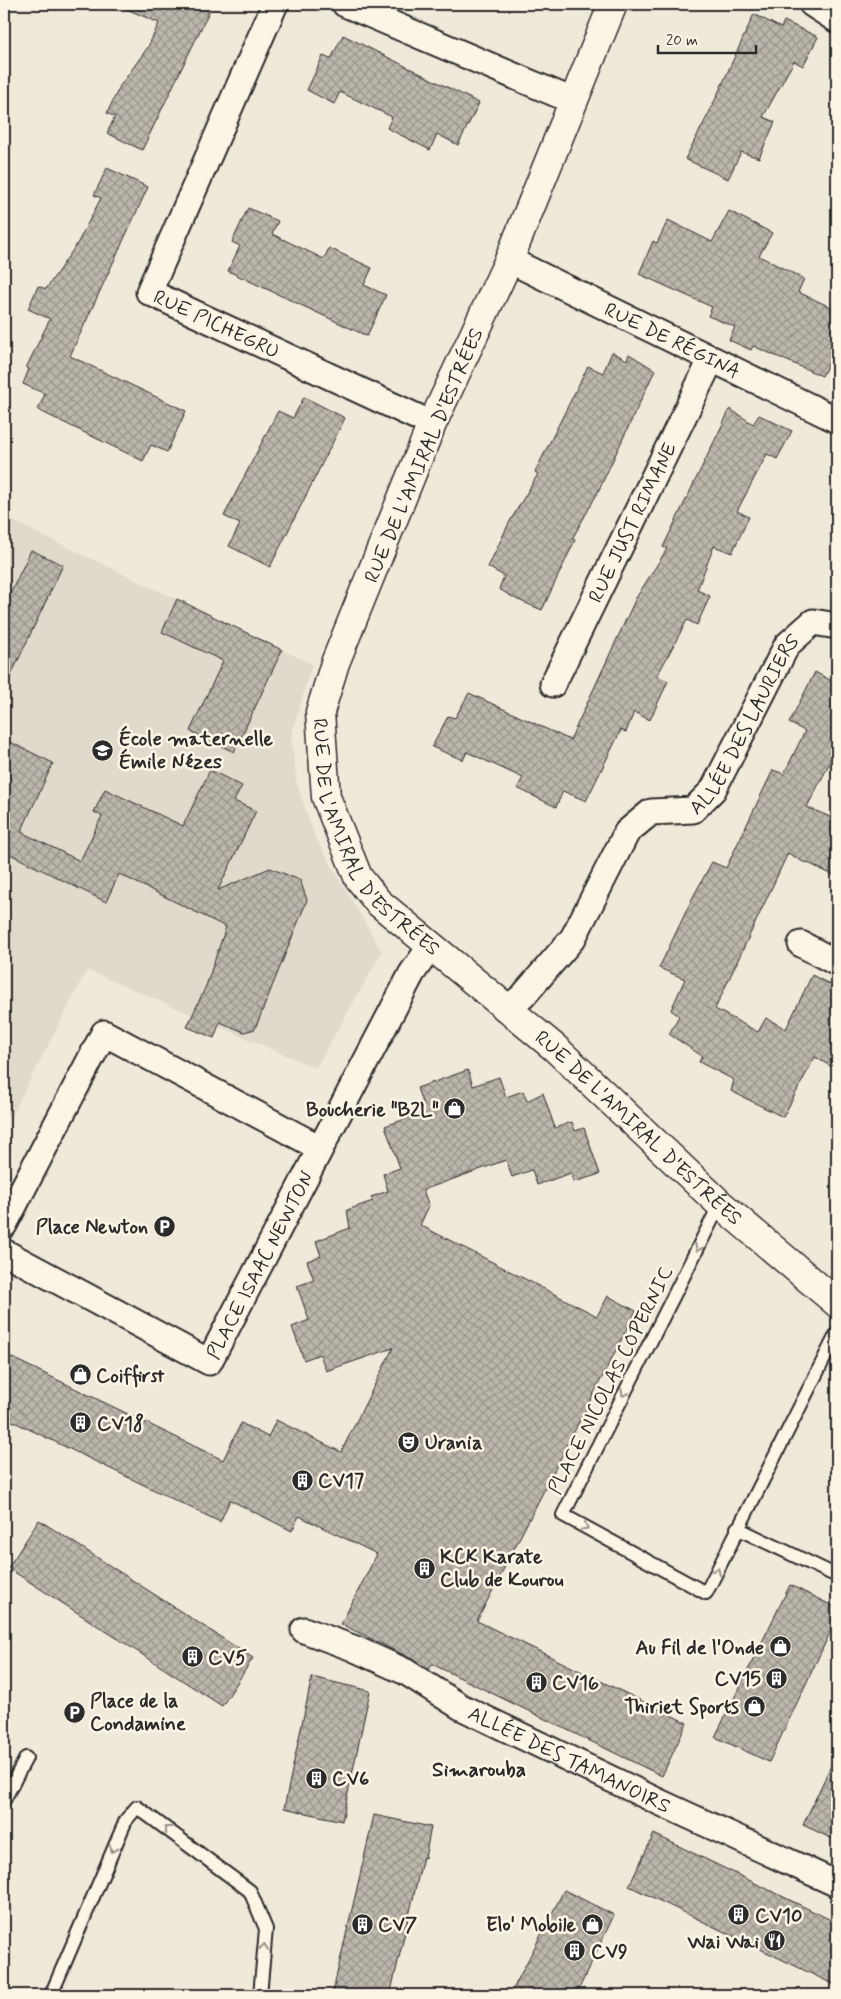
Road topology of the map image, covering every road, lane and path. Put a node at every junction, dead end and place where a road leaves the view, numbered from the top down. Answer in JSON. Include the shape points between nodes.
{"nodes":[{"id":1,"x":275,"y":4,"type":"edge"},
{"id":2,"x":345,"y":4,"type":"edge"},
{"id":3,"x":613,"y":4,"type":"edge"},
{"id":4,"x":812,"y":4,"type":"edge"},
{"id":5,"x":837,"y":20,"type":"edge"},
{"id":6,"x":573,"y":101,"type":"junction"},
{"id":7,"x":509,"y":260,"type":"junction"},
{"id":8,"x":712,"y":360,"type":"junction"},
{"id":9,"x":837,"y":420,"type":"edge"},
{"id":10,"x":432,"y":424,"type":"junction"},
{"id":11,"x":837,"y":626,"type":"edge"},
{"id":12,"x":553,"y":684,"type":"dead end"},
{"id":13,"x":801,"y":944,"type":"dead end"},
{"id":14,"x":431,"y":946,"type":"junction"},
{"id":15,"x":837,"y":963,"type":"edge"},
{"id":16,"x":507,"y":1009,"type":"junction"},
{"id":17,"x":320,"y":1148,"type":"junction"},
{"id":18,"x":720,"y":1204,"type":"junction"},
{"id":19,"x":4,"y":1225,"type":"edge"},
{"id":20,"x":4,"y":1252,"type":"edge"},
{"id":21,"x":837,"y":1303,"type":"edge"},
{"id":22,"x":837,"y":1333,"type":"edge"},
{"id":23,"x":737,"y":1528,"type":"junction"},
{"id":24,"x":837,"y":1576,"type":"edge"},
{"id":25,"x":304,"y":1630,"type":"dead end"},
{"id":26,"x":26,"y":1758,"type":"dead end"},
{"id":27,"x":4,"y":1800,"type":"edge"},
{"id":28,"x":837,"y":1884,"type":"edge"},
{"id":29,"x":51,"y":1995,"type":"edge"},
{"id":30,"x":260,"y":1995,"type":"edge"}],
"edges":[{"from":1,"to":10,"type":"street","name":"RUE PICHEGRU","via":[[150,292]]},
{"from":2,"to":6,"type":"street"},
{"from":3,"to":6,"type":"street","name":"RUE DE L'AMIRAL D'ESTRÉES"},
{"from":4,"to":5,"type":"street"},
{"from":6,"to":7,"type":"street","name":"RUE DE L'AMIRAL D'ESTRÉES"},
{"from":7,"to":8,"type":"street","name":"RUE DE RÉGINA"},
{"from":7,"to":10,"type":"street","name":"RUE DE L'AMIRAL D'ESTRÉES"},
{"from":8,"to":9,"type":"street","name":"RUE DE RÉGINA"},
{"from":8,"to":12,"type":"street","name":"RUE JUST RIMANE"},
{"from":10,"to":14,"type":"street","name":"RUE DE L'AMIRAL D'ESTRÉES","via":[[335,663],[320,712],[326,797],[358,877],[378,902]]},
{"from":11,"to":16,"type":"street","name":"ALLÉE DES LAURIERS","via":[[813,622],[787,645],[713,790],[693,810],[651,812],[627,832],[573,938],[523,996]]},
{"from":13,"to":15,"type":"street"},
{"from":14,"to":16,"type":"street","name":"RUE DE L'AMIRAL D'ESTRÉES"},
{"from":14,"to":17,"type":"street","name":"PLACE ISAAC NEWTON","via":[[412,973]]},
{"from":16,"to":18,"type":"street","name":"RUE DE L'AMIRAL D'ESTRÉES","via":[[555,1048]]},
{"from":17,"to":19,"type":"street","name":"PLACE ISAAC NEWTON","via":[[104,1033]]},
{"from":17,"to":20,"type":"street","name":"PLACE ISAAC NEWTON","via":[[209,1362]]},
{"from":18,"to":21,"type":"street","name":"RUE DE L'AMIRAL D'ESTRÉES"},
{"from":18,"to":23,"type":"lane","name":"PLACE NICOLAS COPERNIC","one_way":true,"via":[[563,1515],[706,1593]]},
{"from":22,"to":23,"type":"lane","name":"PLACE NICOLAS COPERNIC"},
{"from":23,"to":24,"type":"lane"},
{"from":25,"to":28,"type":"street","name":"ALLÉE DES TAMANOIRS","via":[[406,1672],[461,1707]]},
{"from":26,"to":27,"type":"lane"},
{"from":30,"to":29,"type":"lane","one_way":true,"via":[[266,1930],[250,1892],[137,1807],[126,1820]]}]}
